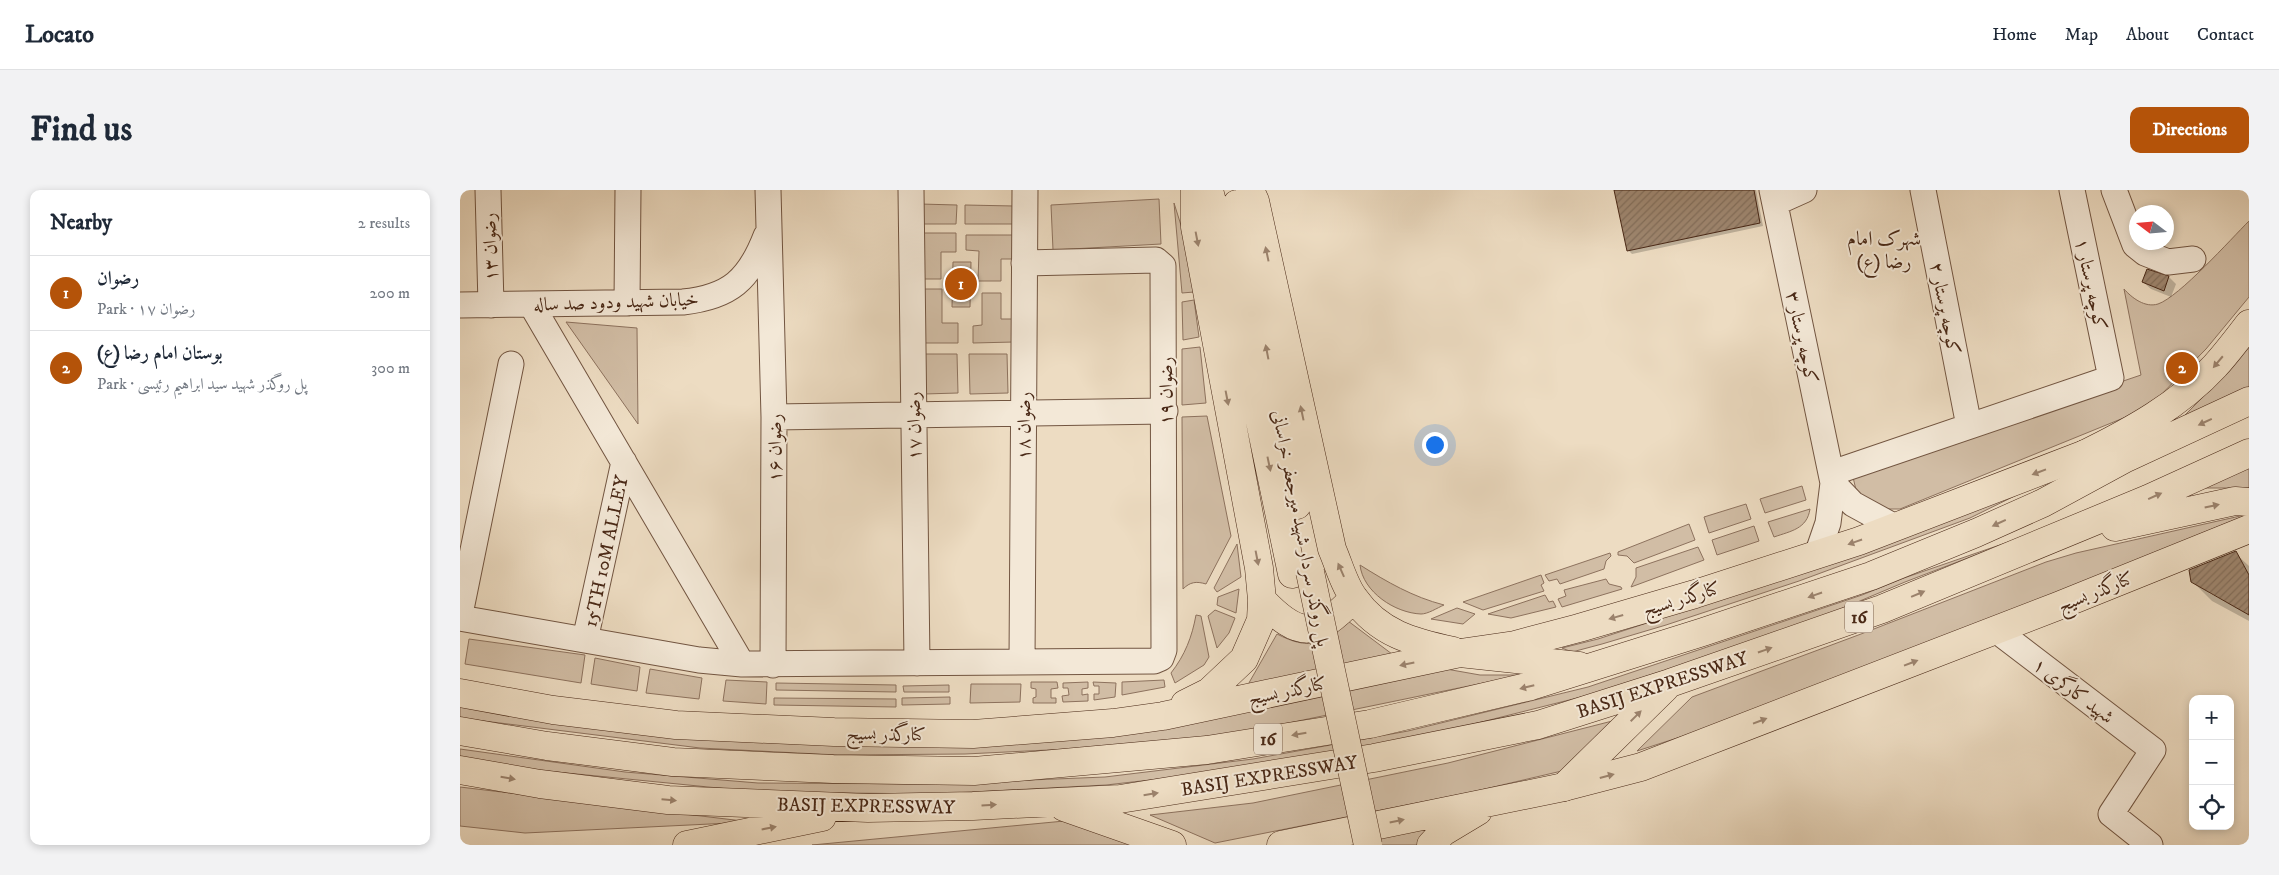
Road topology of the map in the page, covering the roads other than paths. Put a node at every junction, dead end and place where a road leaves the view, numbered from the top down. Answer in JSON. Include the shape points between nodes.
{"nodes":[{"id":1,"x":488,"y":190,"type":"edge"},
{"id":2,"x":628,"y":190,"type":"edge"},
{"id":3,"x":768,"y":190,"type":"edge"},
{"id":4,"x":911,"y":190,"type":"edge"},
{"id":5,"x":1025,"y":190,"type":"edge"},
{"id":6,"x":1195,"y":190,"type":"edge"},
{"id":7,"x":1210,"y":190,"type":"edge"},
{"id":8,"x":1234,"y":190,"type":"edge"},
{"id":9,"x":1250,"y":190,"type":"edge"},
{"id":10,"x":1804,"y":190,"type":"edge"},
{"id":11,"x":1923,"y":190,"type":"edge"},
{"id":12,"x":2072,"y":190,"type":"edge"},
{"id":13,"x":2114,"y":190,"type":"edge"},
{"id":14,"x":1773,"y":196,"type":"edge"},
{"id":15,"x":768,"y":231,"type":"junction"},
{"id":16,"x":1234,"y":242,"type":"junction"},
{"id":17,"x":2194,"y":259,"type":"dead end"},
{"id":18,"x":1024,"y":263,"type":"junction"},
{"id":19,"x":627,"y":303,"type":"junction"},
{"id":20,"x":531,"y":304,"type":"junction"},
{"id":21,"x":460,"y":305,"type":"edge"},
{"id":22,"x":491,"y":305,"type":"junction"},
{"id":23,"x":2249,"y":324,"type":"edge"},
{"id":24,"x":511,"y":364,"type":"dead end"},
{"id":25,"x":2249,"y":401,"type":"edge"},
{"id":26,"x":1165,"y":411,"type":"junction"},
{"id":27,"x":1022,"y":413,"type":"junction"},
{"id":28,"x":913,"y":414,"type":"junction"},
{"id":29,"x":774,"y":417,"type":"junction"},
{"id":30,"x":1969,"y":426,"type":"junction"},
{"id":31,"x":2249,"y":453,"type":"edge"},
{"id":32,"x":624,"y":462,"type":"junction"},
{"id":33,"x":1832,"y":478,"type":"junction"},
{"id":34,"x":2249,"y":502,"type":"edge"},
{"id":35,"x":1895,"y":527,"type":"junction"},
{"id":36,"x":2249,"y":529,"type":"edge"},
{"id":37,"x":2045,"y":542,"type":"junction"},
{"id":38,"x":1817,"y":555,"type":"junction"},
{"id":39,"x":1301,"y":573,"type":"junction"},
{"id":40,"x":1354,"y":598,"type":"junction"},
{"id":41,"x":1262,"y":600,"type":"junction"},
{"id":42,"x":460,"y":614,"type":"edge"},
{"id":43,"x":460,"y":618,"type":"edge"},
{"id":44,"x":1996,"y":630,"type":"junction"},
{"id":45,"x":586,"y":640,"type":"junction"},
{"id":46,"x":1460,"y":653,"type":"junction"},
{"id":47,"x":916,"y":662,"type":"junction"},
{"id":48,"x":1022,"y":662,"type":"junction"},
{"id":49,"x":742,"y":664,"type":"junction"},
{"id":50,"x":773,"y":665,"type":"junction"},
{"id":51,"x":1590,"y":668,"type":"junction"},
{"id":52,"x":1670,"y":683,"type":"junction"},
{"id":53,"x":460,"y":693,"type":"edge"},
{"id":54,"x":1162,"y":716,"type":"junction"},
{"id":55,"x":460,"y":731,"type":"edge"},
{"id":56,"x":460,"y":770,"type":"edge"},
{"id":57,"x":1564,"y":788,"type":"junction"},
{"id":58,"x":1493,"y":801,"type":"junction"},
{"id":59,"x":1050,"y":802,"type":"junction"},
{"id":60,"x":868,"y":808,"type":"junction"},
{"id":61,"x":687,"y":845,"type":"edge"},
{"id":62,"x":1172,"y":845,"type":"edge"},
{"id":63,"x":1280,"y":845,"type":"edge"},
{"id":64,"x":1351,"y":845,"type":"edge"},
{"id":65,"x":1368,"y":845,"type":"edge"},
{"id":66,"x":1431,"y":845,"type":"edge"},
{"id":67,"x":2150,"y":845,"type":"edge"}],
"edges":[{"from":1,"to":22,"type":"street","name":"رضوان ۱۳"},
{"from":2,"to":19,"type":"street"},
{"from":3,"to":15,"type":"street","name":"رضوان ۱۶"},
{"from":4,"to":28,"type":"street","name":"رضوان ۱۷"},
{"from":5,"to":18,"type":"street","name":"رضوان ۱۸"},
{"from":6,"to":41,"type":"main road","one_way":true,"via":[[1195,227],[1259,568]]},
{"from":7,"to":16,"type":"main road"},
{"from":8,"to":16,"type":"main road"},
{"from":40,"to":9,"type":"main road","one_way":true,"via":[[1332,549]]},
{"from":10,"to":14,"type":"street"},
{"from":11,"to":30,"type":"street","name":"کوچه پرستار ۲"},
{"from":12,"to":30,"type":"street","name":"کوچه پرستار ۱","via":[[2111,378]]},
{"from":13,"to":17,"type":"street","via":[[2135,245],[2145,253],[2168,262]]},
{"from":14,"to":33,"type":"street","name":"کوچه پرستار ۳"},
{"from":15,"to":19,"type":"street","name":"خیابان شهید ودود صد ساله","via":[[751,267],[717,296],[683,302]]},
{"from":15,"to":29,"type":"street","name":"رضوان ۱۶"},
{"from":16,"to":39,"type":"main road","name":"پل روگذر سردار شهید میرجعفر خراسانی"},
{"from":18,"to":26,"type":"street","name":"رضوان ۱۹","via":[[1156,260],[1163,266]]},
{"from":18,"to":27,"type":"street","name":"رضوان ۱۸"},
{"from":19,"to":20,"type":"street","name":"خیابان شهید ودود صد ساله"},
{"from":20,"to":22,"type":"street","name":"خیابان شهید ودود صد ساله"},
{"from":20,"to":32,"type":"street"},
{"from":21,"to":22,"type":"street","name":"خیابان شهید ودود صد ساله"},
{"from":23,"to":35,"type":"main road","name":"کنارگذر بسیج","one_way":true,"via":[[2215,367],[2175,402],[2126,434],[2085,454]]},
{"from":24,"to":42,"type":"street"},
{"from":25,"to":51,"type":"main road","name":"BASIJ EXPRESSWAY","number":"16","one_way":true,"via":[[2126,458],[2043,503],[1871,576]]},
{"from":26,"to":27,"type":"street"},
{"from":26,"to":48,"type":"street","name":"رضوان ۱۹","via":[[1164,650],[1161,658],[1154,661]]},
{"from":27,"to":28,"type":"street"},
{"from":27,"to":48,"type":"street","name":"رضوان ۱۸"},
{"from":28,"to":29,"type":"street"},
{"from":28,"to":47,"type":"street","name":"رضوان ۱۷"},
{"from":29,"to":50,"type":"street","name":"رضوان ۱۶"},
{"from":30,"to":33,"type":"street"},
{"from":37,"to":31,"type":"main road","one_way":true},
{"from":32,"to":45,"type":"street","name":"15TH 10M ALLEY"},
{"from":32,"to":49,"type":"street"},
{"from":33,"to":35,"type":"street","via":[[1853,504]]},
{"from":33,"to":38,"type":"street","via":[[1828,523]]},
{"from":37,"to":34,"type":"main road","one_way":true,"via":[[2235,501]]},
{"from":35,"to":38,"type":"main road","name":"کنارگذر بسیج","one_way":true},
{"from":36,"to":44,"type":"main road","name":"کنارگذر بسیج"},
{"from":52,"to":37,"type":"main road","name":"BASIJ EXPRESSWAY","number":"16","one_way":true,"via":[[1882,609]]},
{"from":38,"to":46,"type":"main road","name":"کنارگذر بسیج","one_way":true,"via":[[1579,628],[1515,645]]},
{"from":39,"to":64,"type":"main road","name":"پل روگذر سردار شهید میرجعفر خراسانی"},
{"from":39,"to":65,"type":"main road","name":"پل روگذر سردار شهید میرجعفر خراسانی","bridge":true},
{"from":40,"to":41,"type":"main road","via":[[1322,626],[1304,629],[1281,619]]},
{"from":40,"to":46,"type":"main road","via":[[1380,626],[1410,641]]},
{"from":41,"to":54,"type":"main road","via":[[1261,620],[1244,659],[1209,692]]},
{"from":43,"to":45,"type":"street"},
{"from":57,"to":44,"type":"main road","name":"کنارگذر بسیج","one_way":true,"via":[[1641,767]]},
{"from":44,"to":67,"type":"street","name":"شهید کارگری ۱","via":[[2153,750],[2111,814]]},
{"from":45,"to":49,"type":"street","via":[[699,660]]},
{"from":46,"to":51,"type":"main road"},
{"from":46,"to":54,"type":"main road","name":"کنارگذر بسیج","one_way":true},
{"from":47,"to":48,"type":"street"},
{"from":47,"to":50,"type":"street"},
{"from":49,"to":50,"type":"street"},
{"from":51,"to":55,"type":"main road","name":"BASIJ EXPRESSWAY","number":"16","one_way":true,"via":[[1531,686],[1370,724],[1207,750],[974,771],[673,762]]},
{"from":57,"to":52,"type":"main road","one_way":true},
{"from":59,"to":52,"type":"main road","name":"BASIJ EXPRESSWAY","number":"16","one_way":true,"via":[[1120,799],[1383,756],[1538,725]]},
{"from":53,"to":54,"type":"main road","name":"کنارگذر بسیج","via":[[553,710],[676,725],[834,732],[973,734]]},
{"from":56,"to":60,"type":"main road","name":"BASIJ EXPRESSWAY","number":"16","one_way":true,"via":[[668,800]]},
{"from":57,"to":58,"type":"main road","name":"کنارگذر بسیج"},
{"from":63,"to":58,"type":"main road","name":"کنارگذر بسیج","one_way":true},
{"from":58,"to":66,"type":"main road","via":[[1443,832]]},
{"from":60,"to":59,"type":"main road","name":"BASIJ EXPRESSWAY","number":"16","one_way":true},
{"from":59,"to":62,"type":"main road"},
{"from":61,"to":60,"type":"main road","one_way":true}]}
